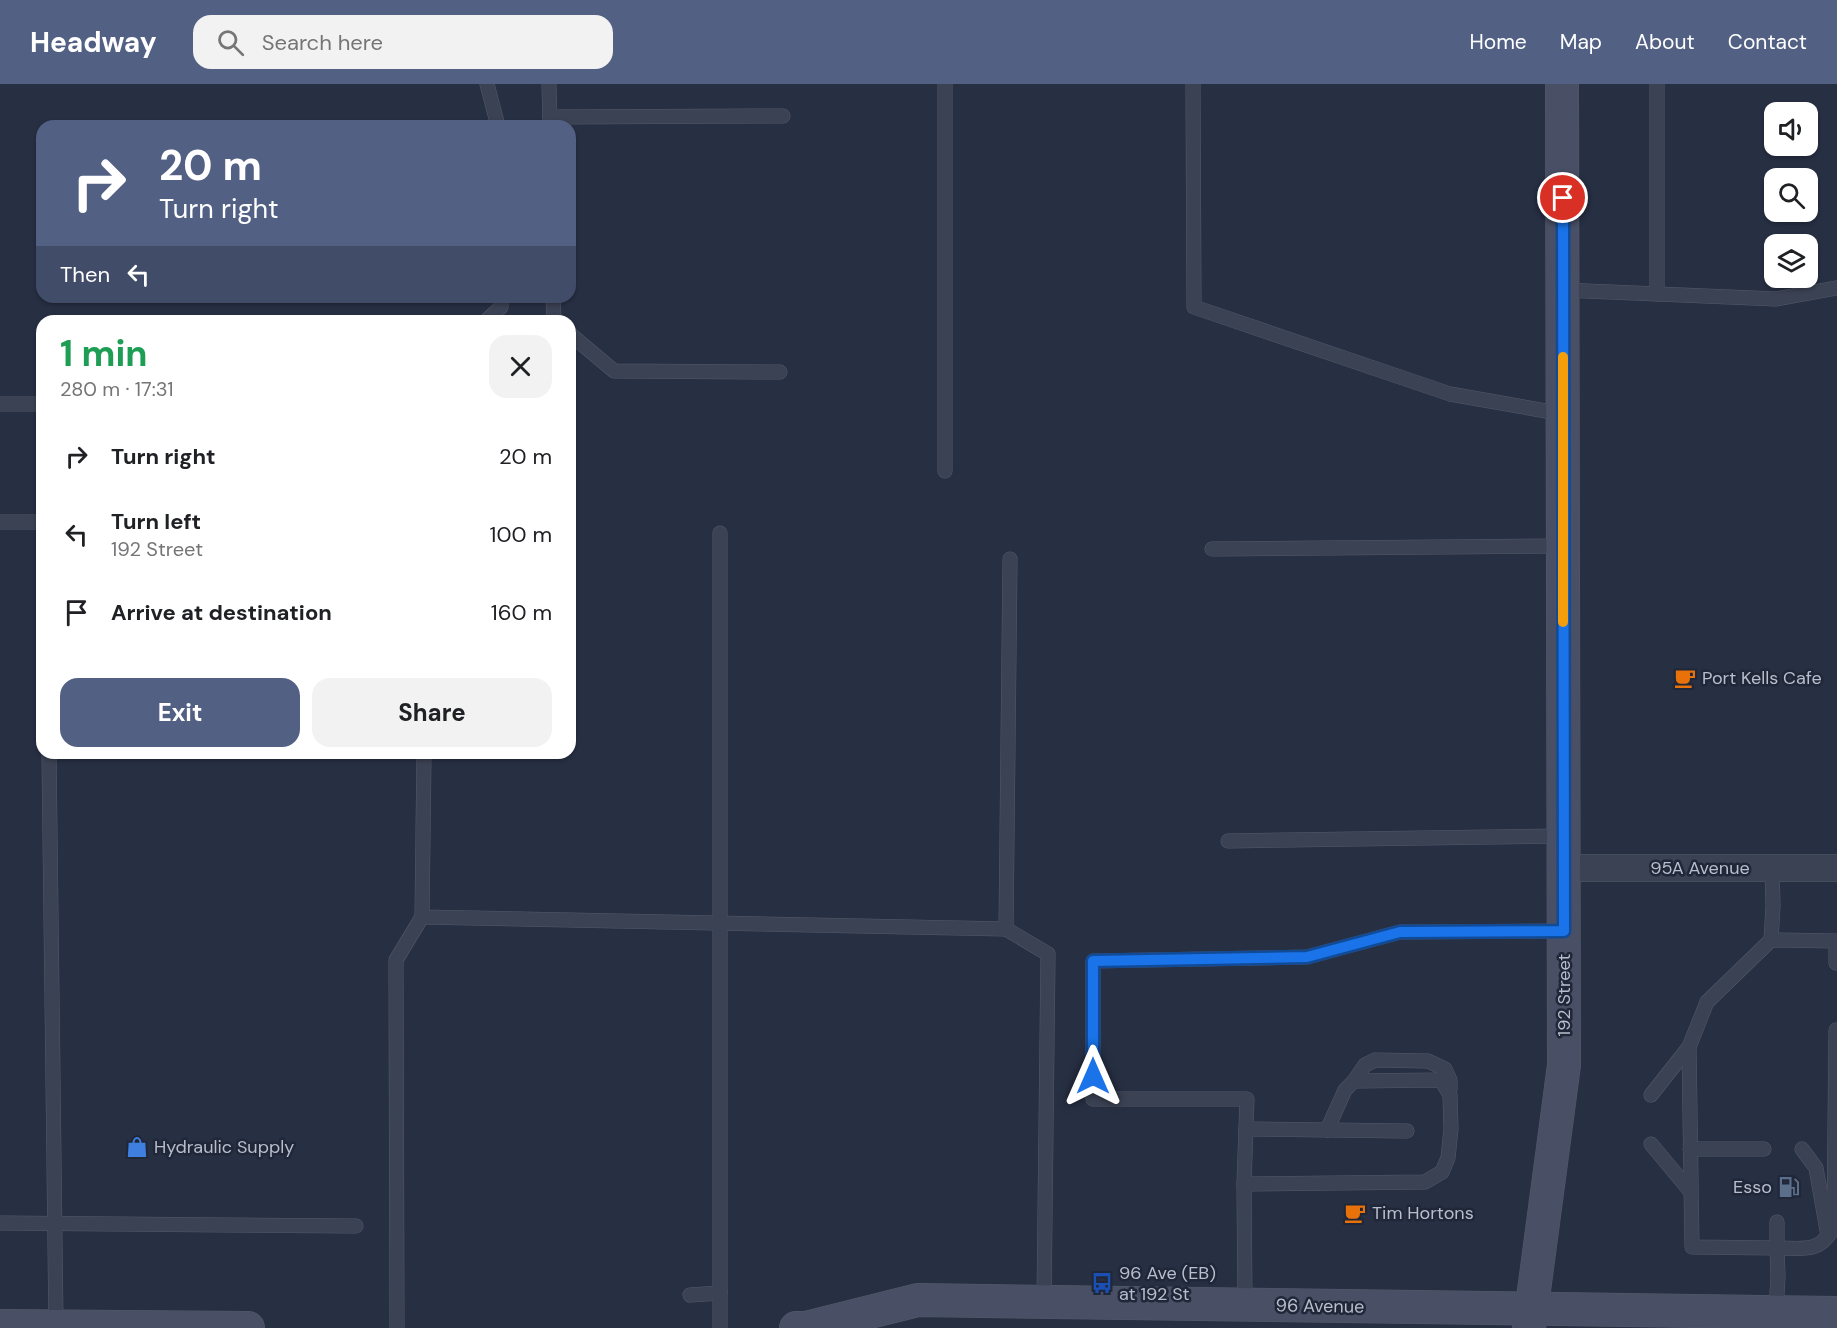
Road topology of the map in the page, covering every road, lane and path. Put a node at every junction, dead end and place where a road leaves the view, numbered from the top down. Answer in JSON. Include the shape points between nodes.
{"nodes":[{"id":1,"x":488,"y":84,"type":"edge"},
{"id":2,"x":549,"y":84,"type":"edge"},
{"id":3,"x":945,"y":84,"type":"edge"},
{"id":4,"x":1193,"y":84,"type":"edge"},
{"id":5,"x":1562,"y":84,"type":"edge"},
{"id":6,"x":1657,"y":84,"type":"edge"},
{"id":7,"x":783,"y":116,"type":"dead end"},
{"id":8,"x":497,"y":120,"type":"edge"},
{"id":9,"x":550,"y":120,"type":"edge"},
{"id":10,"x":576,"y":121,"type":"edge"},
{"id":11,"x":1837,"y":288,"type":"edge"},
{"id":12,"x":1563,"y":290,"type":"junction"},
{"id":13,"x":1657,"y":294,"type":"junction"},
{"id":14,"x":501,"y":303,"type":"edge"},
{"id":15,"x":492,"y":315,"type":"edge"},
{"id":16,"x":576,"y":339,"type":"edge"},
{"id":17,"x":780,"y":372,"type":"dead end"},
{"id":18,"x":0,"y":404,"type":"edge"},
{"id":19,"x":36,"y":404,"type":"edge"},
{"id":20,"x":1563,"y":414,"type":"junction"},
{"id":21,"x":945,"y":471,"type":"dead end"},
{"id":22,"x":0,"y":522,"type":"edge"},
{"id":23,"x":36,"y":522,"type":"edge"},
{"id":24,"x":720,"y":533,"type":"dead end"},
{"id":25,"x":1563,"y":546,"type":"junction"},
{"id":26,"x":1212,"y":549,"type":"dead end"},
{"id":27,"x":1010,"y":558,"type":"dead end"},
{"id":28,"x":49,"y":759,"type":"edge"},
{"id":29,"x":424,"y":759,"type":"edge"},
{"id":30,"x":1563,"y":836,"type":"junction"},
{"id":31,"x":1228,"y":841,"type":"dead end"},
{"id":32,"x":1563,"y":868,"type":"junction"},
{"id":33,"x":1772,"y":868,"type":"junction"},
{"id":34,"x":1837,"y":868,"type":"edge"},
{"id":35,"x":422,"y":917,"type":"junction"},
{"id":36,"x":720,"y":922,"type":"junction"},
{"id":37,"x":1006,"y":929,"type":"junction"},
{"id":38,"x":1564,"y":931,"type":"junction"},
{"id":39,"x":1771,"y":940,"type":"junction"},
{"id":40,"x":1836,"y":963,"type":"edge"},
{"id":41,"x":1836,"y":1030,"type":"edge"},
{"id":42,"x":1689,"y":1047,"type":"junction"},
{"id":43,"x":1354,"y":1081,"type":"junction"},
{"id":44,"x":1450,"y":1095,"type":"junction"},
{"id":45,"x":1651,"y":1095,"type":"dead end"},
{"id":46,"x":1246,"y":1129,"type":"junction"},
{"id":47,"x":1327,"y":1130,"type":"junction"},
{"id":48,"x":1407,"y":1131,"type":"dead end"},
{"id":49,"x":1651,"y":1144,"type":"dead end"},
{"id":50,"x":1690,"y":1149,"type":"junction"},
{"id":51,"x":1764,"y":1149,"type":"dead end"},
{"id":52,"x":1802,"y":1149,"type":"dead end"},
{"id":53,"x":1244,"y":1184,"type":"junction"},
{"id":54,"x":1691,"y":1192,"type":"junction"},
{"id":55,"x":1777,"y":1222,"type":"dead end"},
{"id":56,"x":0,"y":1223,"type":"edge"},
{"id":57,"x":54,"y":1224,"type":"junction"},
{"id":58,"x":356,"y":1226,"type":"dead end"},
{"id":59,"x":1828,"y":1238,"type":"junction"},
{"id":60,"x":1777,"y":1248,"type":"junction"},
{"id":61,"x":720,"y":1293,"type":"junction"},
{"id":62,"x":690,"y":1295,"type":"dead end"},
{"id":63,"x":1044,"y":1302,"type":"junction"},
{"id":64,"x":1245,"y":1305,"type":"junction"},
{"id":65,"x":1776,"y":1312,"type":"junction"},
{"id":66,"x":1837,"y":1313,"type":"edge"},
{"id":67,"x":1530,"y":1318,"type":"edge"},
{"id":68,"x":0,"y":1326,"type":"edge"},
{"id":69,"x":56,"y":1326,"type":"junction"},
{"id":70,"x":222,"y":1328,"type":"edge"},
{"id":71,"x":248,"y":1328,"type":"edge"},
{"id":72,"x":397,"y":1328,"type":"edge"},
{"id":73,"x":720,"y":1328,"type":"edge"},
{"id":74,"x":796,"y":1328,"type":"edge"},
{"id":75,"x":806,"y":1328,"type":"edge"}],
"edges":[{"from":1,"to":8,"type":"lane"},
{"from":2,"to":9,"type":"lane"},
{"from":3,"to":21,"type":"lane"},
{"from":4,"to":20,"type":"lane","via":[[1194,307],[1450,394]]},
{"from":5,"to":12,"type":"main road","name":"192 Street"},
{"from":6,"to":13,"type":"lane"},
{"from":7,"to":10,"type":"lane"},
{"from":11,"to":13,"type":"lane","via":[[1776,299]]},
{"from":12,"to":13,"type":"lane"},
{"from":12,"to":20,"type":"main road","name":"192 Street"},
{"from":14,"to":15,"type":"lane"},
{"from":16,"to":17,"type":"lane","via":[[614,371]]},
{"from":18,"to":19,"type":"lane"},
{"from":20,"to":25,"type":"main road","name":"192 Street"},
{"from":22,"to":23,"type":"lane"},
{"from":24,"to":36,"type":"lane"},
{"from":25,"to":26,"type":"lane"},
{"from":25,"to":30,"type":"main road","name":"192 Street"},
{"from":27,"to":37,"type":"lane"},
{"from":28,"to":57,"type":"lane"},
{"from":29,"to":35,"type":"lane"},
{"from":30,"to":31,"type":"lane"},
{"from":30,"to":32,"type":"main road","name":"192 Street"},
{"from":32,"to":33,"type":"street","name":"95A Avenue"},
{"from":32,"to":38,"type":"main road","name":"192 Street"},
{"from":33,"to":34,"type":"street","name":"95A Avenue"},
{"from":33,"to":39,"type":"lane"},
{"from":35,"to":36,"type":"lane"},
{"from":35,"to":72,"type":"lane","via":[[396,960]]},
{"from":36,"to":37,"type":"lane"},
{"from":36,"to":61,"type":"lane"},
{"from":37,"to":63,"type":"lane","via":[[1048,954]]},
{"from":38,"to":46,"type":"lane","via":[[1400,932],[1307,957],[1093,961],[1093,1099],[1247,1099]]},
{"from":38,"to":67,"type":"main road","name":"192 Street","via":[[1564,1065]]},
{"from":39,"to":40,"type":"lane","via":[[1836,941]]},
{"from":39,"to":42,"type":"lane","via":[[1707,1002]]},
{"from":41,"to":59,"type":"lane","via":[[1834,1226]]},
{"from":42,"to":45,"type":"lane"},
{"from":42,"to":50,"type":"lane"},
{"from":43,"to":44,"type":"lane","via":[[1441,1080]]},
{"from":43,"to":44,"type":"lane","via":[[1365,1065],[1375,1060],[1428,1060],[1444,1069],[1450,1080]]},
{"from":43,"to":47,"type":"lane","via":[[1345,1090]]},
{"from":44,"to":53,"type":"lane","via":[[1448,1158],[1442,1172],[1425,1182]]},
{"from":46,"to":47,"type":"lane"},
{"from":46,"to":53,"type":"lane"},
{"from":47,"to":48,"type":"lane"},
{"from":49,"to":54,"type":"lane"},
{"from":50,"to":51,"type":"lane"},
{"from":50,"to":54,"type":"lane"},
{"from":52,"to":59,"type":"lane","via":[[1816,1168]]},
{"from":53,"to":64,"type":"lane"},
{"from":54,"to":60,"type":"lane","via":[[1692,1247]]},
{"from":55,"to":60,"type":"lane"},
{"from":56,"to":57,"type":"lane"},
{"from":57,"to":58,"type":"lane"},
{"from":57,"to":69,"type":"lane"},
{"from":59,"to":60,"type":"lane","via":[[1813,1248]]},
{"from":60,"to":65,"type":"lane"},
{"from":61,"to":62,"type":"lane"},
{"from":61,"to":73,"type":"lane"},
{"from":63,"to":64,"type":"main road","name":"96 Avenue"},
{"from":63,"to":75,"type":"main road","name":"96 Avenue","via":[[918,1300]]},
{"from":64,"to":67,"type":"main road","name":"96 Avenue"},
{"from":65,"to":66,"type":"main road","name":"96 Avenue"},
{"from":65,"to":67,"type":"main road","name":"96 Avenue"},
{"from":68,"to":69,"type":"main road"},
{"from":69,"to":70,"type":"main road"},
{"from":70,"to":71,"type":"main road"},
{"from":74,"to":75,"type":"main road","name":"96 Avenue"}]}
